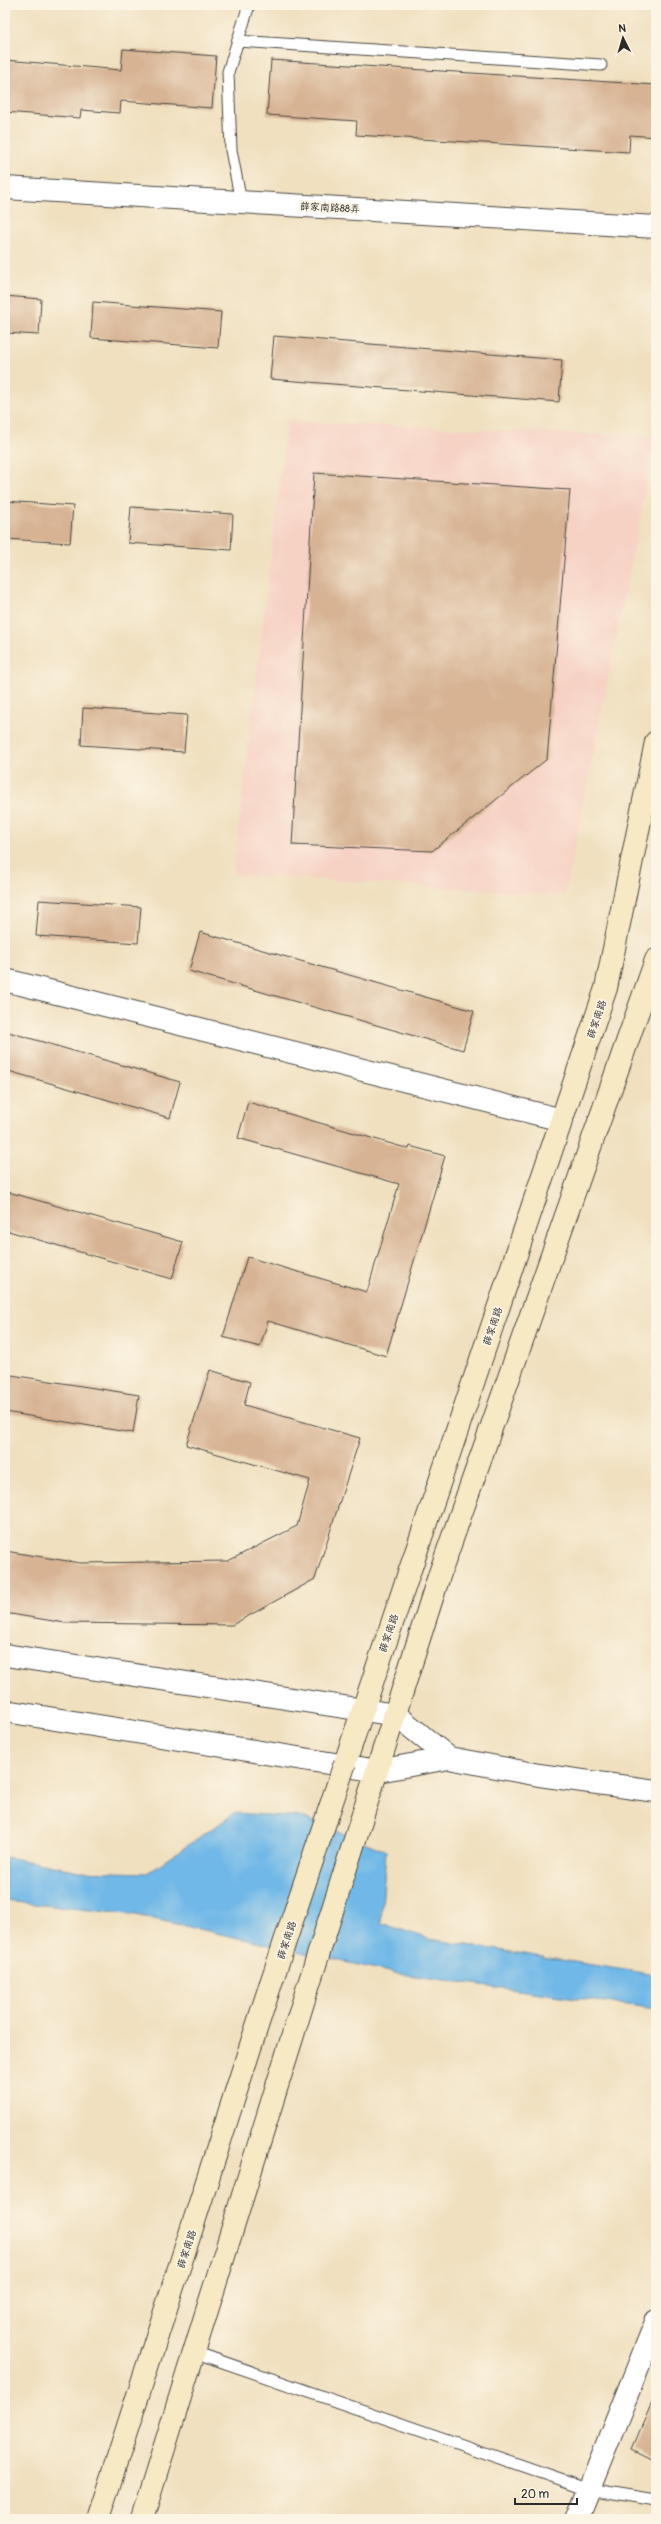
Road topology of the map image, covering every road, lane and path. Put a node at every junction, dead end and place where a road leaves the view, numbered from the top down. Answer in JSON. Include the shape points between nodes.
{"nodes":[{"id":1,"x":249,"y":5,"type":"edge"},
{"id":2,"x":238,"y":40,"type":"junction"},
{"id":3,"x":601,"y":65,"type":"dead end"},
{"id":4,"x":5,"y":188,"type":"edge"},
{"id":5,"x":241,"y":202,"type":"junction"},
{"id":6,"x":656,"y":227,"type":"edge"},
{"id":7,"x":656,"y":742,"type":"edge"},
{"id":8,"x":656,"y":960,"type":"edge"},
{"id":9,"x":5,"y":980,"type":"edge"},
{"id":10,"x":562,"y":1120,"type":"junction"},
{"id":11,"x":5,"y":1655,"type":"edge"},
{"id":12,"x":363,"y":1710,"type":"junction"},
{"id":13,"x":5,"y":1712,"type":"edge"},
{"id":14,"x":396,"y":1714,"type":"junction"},
{"id":15,"x":449,"y":1758,"type":"junction"},
{"id":16,"x":378,"y":1771,"type":"junction"},
{"id":17,"x":656,"y":1791,"type":"edge"},
{"id":18,"x":656,"y":2322,"type":"edge"},
{"id":19,"x":194,"y":2352,"type":"junction"},
{"id":20,"x":589,"y":2489,"type":"junction"},
{"id":21,"x":656,"y":2500,"type":"edge"},
{"id":22,"x":98,"y":2519,"type":"edge"},
{"id":23,"x":142,"y":2519,"type":"edge"},
{"id":24,"x":577,"y":2519,"type":"edge"}],
"edges":[{"from":1,"to":2,"type":"lane"},
{"from":2,"to":3,"type":"lane"},
{"from":2,"to":5,"type":"lane","via":[[228,72],[231,150]]},
{"from":4,"to":5,"type":"street","name":"薛家南路88弄"},
{"from":5,"to":6,"type":"street","name":"薛家南路88弄"},
{"from":7,"to":10,"type":"main road","name":"薛家南路","via":[[606,988]]},
{"from":8,"to":14,"type":"main road","via":[[439,1576]]},
{"from":9,"to":10,"type":"street"},
{"from":10,"to":12,"type":"main road","name":"薛家南路"},
{"from":11,"to":12,"type":"street"},
{"from":12,"to":14,"type":"street"},
{"from":12,"to":22,"type":"main road","name":"薛家南路","bridge":true,"via":[[270,1986]]},
{"from":13,"to":16,"type":"street"},
{"from":14,"to":15,"type":"street"},
{"from":14,"to":16,"type":"main road"},
{"from":15,"to":16,"type":"street"},
{"from":15,"to":17,"type":"street","via":[[538,1775]]},
{"from":16,"to":19,"type":"main road"},
{"from":18,"to":20,"type":"street"},
{"from":19,"to":20,"type":"lane"},
{"from":19,"to":23,"type":"main road"},
{"from":20,"to":21,"type":"lane"},
{"from":20,"to":24,"type":"street"}]}
